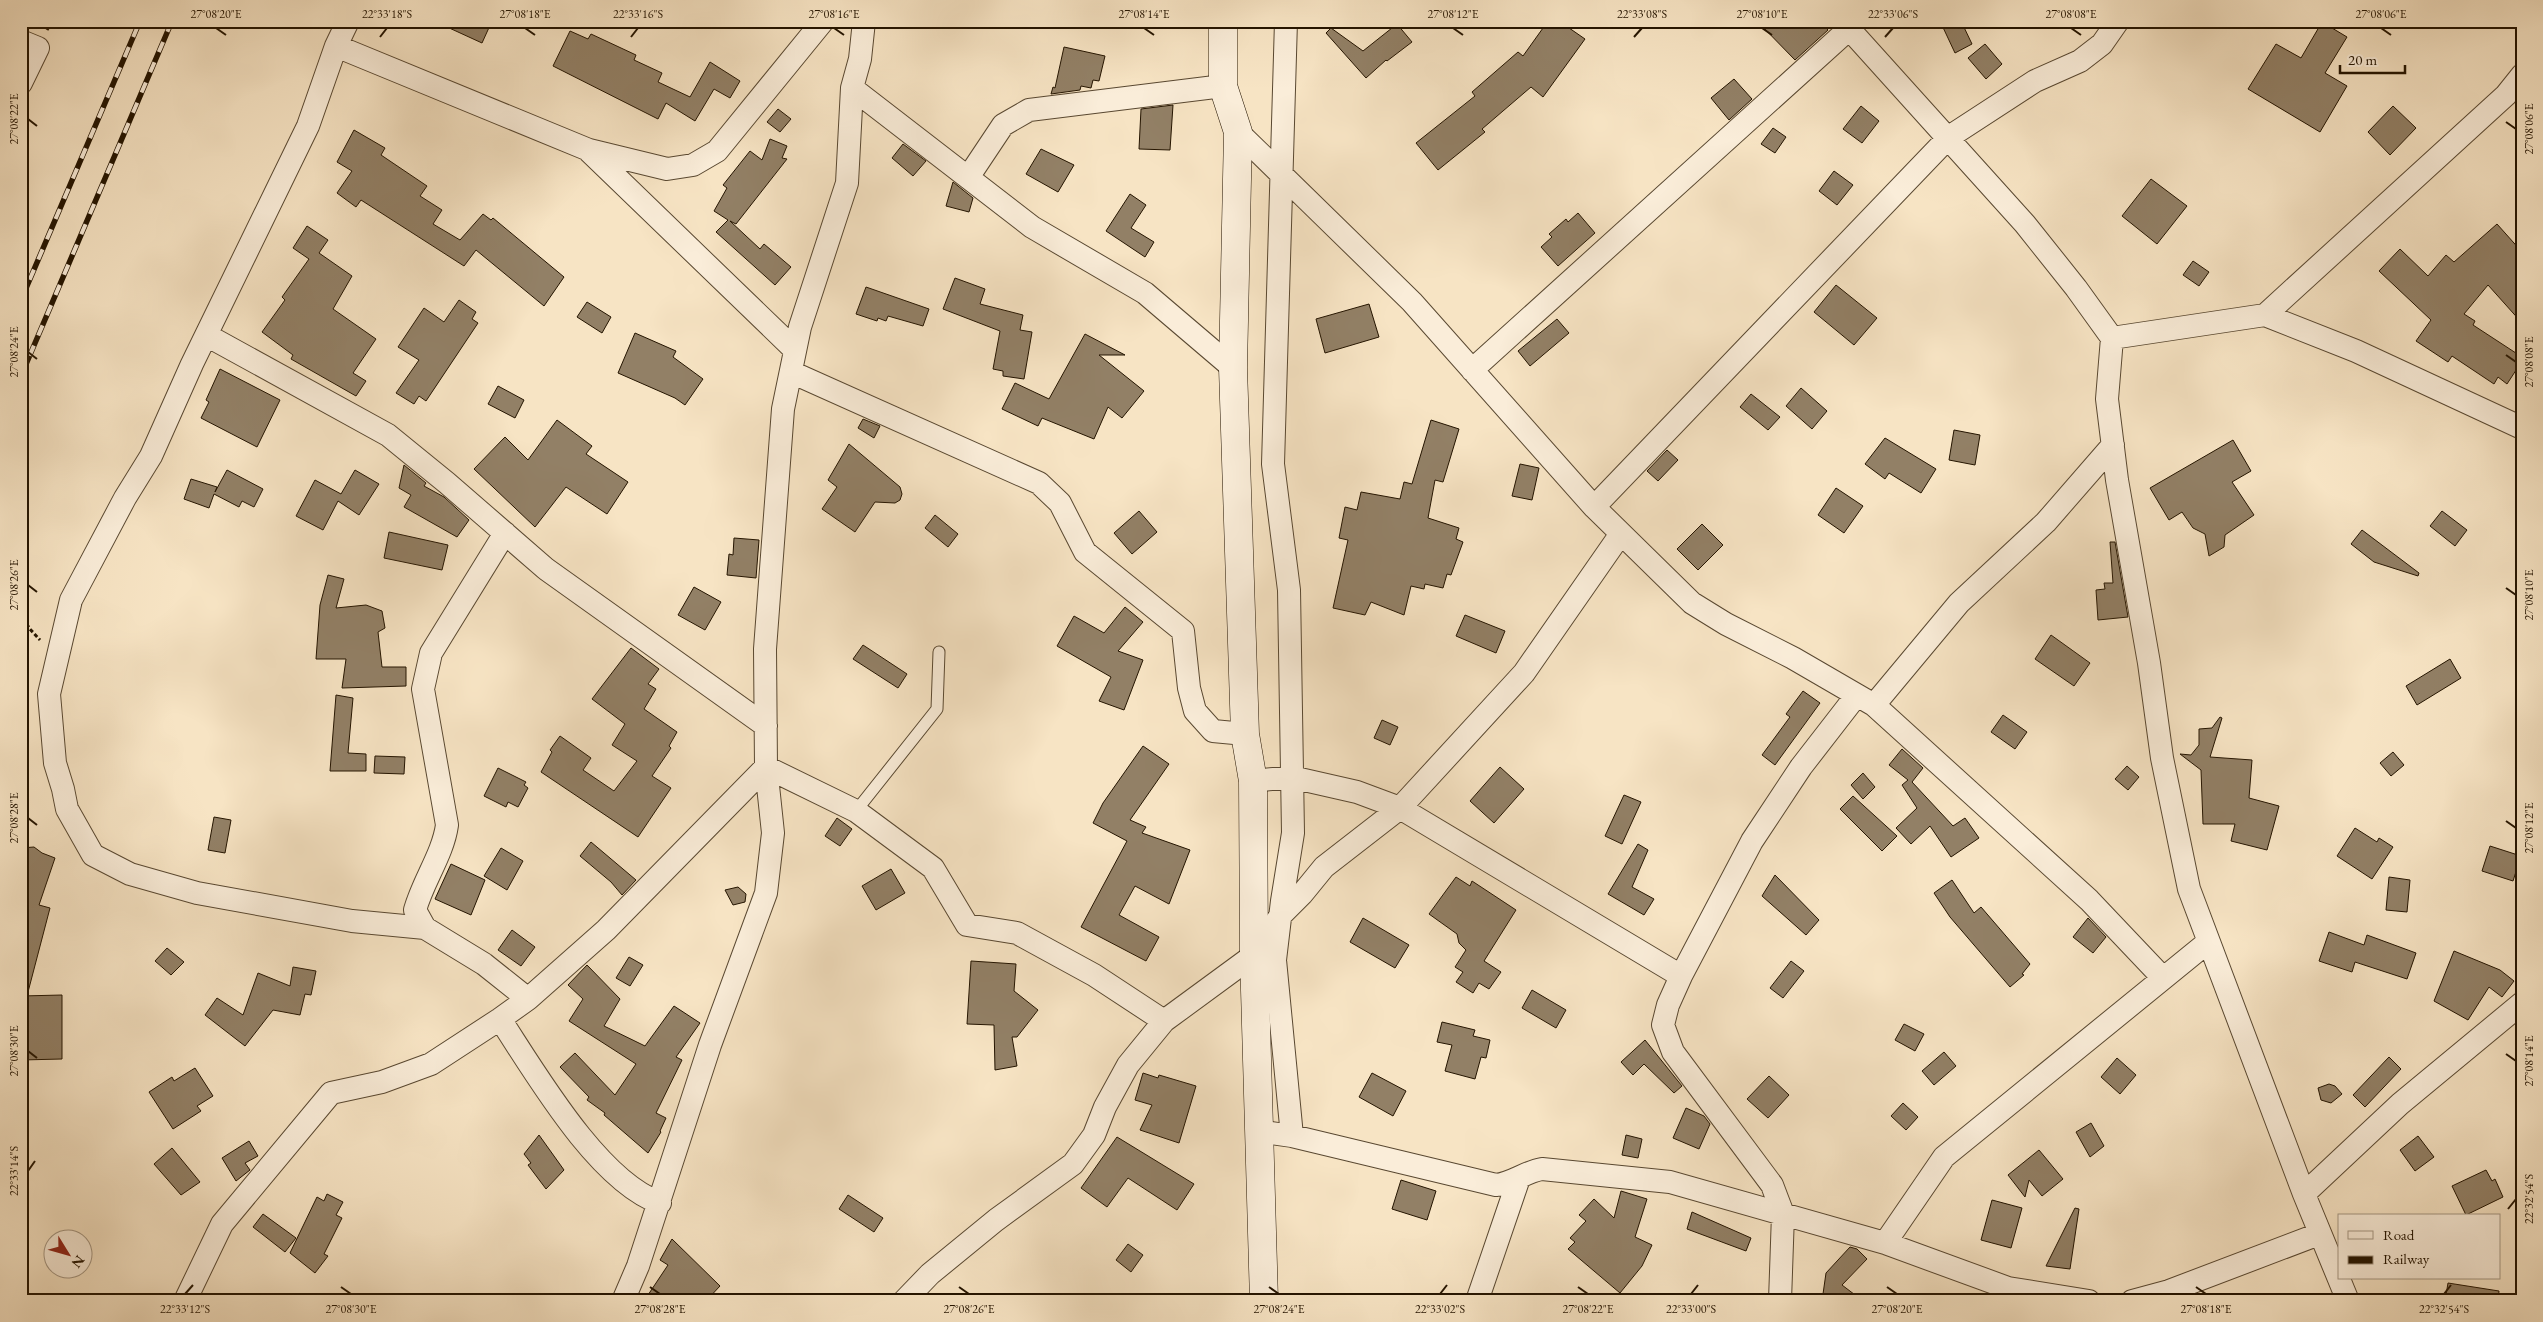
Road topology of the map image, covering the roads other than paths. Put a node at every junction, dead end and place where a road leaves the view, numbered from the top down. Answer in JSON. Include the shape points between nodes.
{"nodes":[{"id":1,"x":348,"y":21,"type":"edge"},
{"id":2,"x":823,"y":21,"type":"edge"},
{"id":3,"x":864,"y":21,"type":"edge"},
{"id":4,"x":1224,"y":21,"type":"edge"},
{"id":5,"x":1286,"y":21,"type":"edge"},
{"id":6,"x":2118,"y":21,"type":"edge"},
{"id":7,"x":1846,"y":25,"type":"edge"},
{"id":8,"x":21,"y":41,"type":"edge"},
{"id":9,"x":336,"y":46,"type":"junction"},
{"id":10,"x":2522,"y":75,"type":"edge"},
{"id":11,"x":21,"y":83,"type":"edge"},
{"id":12,"x":1222,"y":86,"type":"junction"},
{"id":13,"x":852,"y":88,"type":"junction"},
{"id":14,"x":1238,"y":132,"type":"junction"},
{"id":15,"x":1949,"y":137,"type":"junction"},
{"id":16,"x":589,"y":150,"type":"junction"},
{"id":17,"x":969,"y":176,"type":"junction"},
{"id":18,"x":1282,"y":176,"type":"junction"},
{"id":19,"x":2264,"y":315,"type":"junction"},
{"id":20,"x":208,"y":336,"type":"junction"},
{"id":21,"x":2112,"y":338,"type":"junction"},
{"id":22,"x":793,"y":361,"type":"junction"},
{"id":23,"x":1233,"y":368,"type":"junction"},
{"id":24,"x":1472,"y":370,"type":"junction"},
{"id":25,"x":2522,"y":428,"type":"edge"},
{"id":26,"x":2113,"y":445,"type":"junction"},
{"id":27,"x":1594,"y":507,"type":"junction"},
{"id":28,"x":505,"y":533,"type":"junction"},
{"id":29,"x":1620,"y":535,"type":"junction"},
{"id":30,"x":938,"y":652,"type":"dead end"},
{"id":31,"x":1865,"y":700,"type":"junction"},
{"id":32,"x":766,"y":726,"type":"junction"},
{"id":33,"x":1245,"y":734,"type":"junction"},
{"id":34,"x":766,"y":767,"type":"junction"},
{"id":35,"x":1291,"y":777,"type":"junction"},
{"id":36,"x":1253,"y":781,"type":"junction"},
{"id":37,"x":1400,"y":808,"type":"junction"},
{"id":38,"x":856,"y":811,"type":"junction"},
{"id":39,"x":1280,"y":916,"type":"junction"},
{"id":40,"x":425,"y":928,"type":"junction"},
{"id":41,"x":2208,"y":942,"type":"junction"},
{"id":42,"x":1254,"y":955,"type":"junction"},
{"id":43,"x":1681,"y":976,"type":"junction"},
{"id":44,"x":2163,"y":978,"type":"junction"},
{"id":45,"x":528,"y":999,"type":"junction"},
{"id":46,"x":2522,"y":1003,"type":"edge"},
{"id":47,"x":500,"y":1019,"type":"junction"},
{"id":48,"x":1164,"y":1021,"type":"junction"},
{"id":49,"x":1258,"y":1131,"type":"junction"},
{"id":50,"x":1292,"y":1136,"type":"junction"},
{"id":51,"x":1519,"y":1178,"type":"junction"},
{"id":52,"x":2304,"y":1194,"type":"junction"},
{"id":53,"x":660,"y":1202,"type":"junction"},
{"id":54,"x":1783,"y":1214,"type":"junction"},
{"id":55,"x":2319,"y":1234,"type":"junction"},
{"id":56,"x":1885,"y":1243,"type":"junction"},
{"id":57,"x":2338,"y":1278,"type":"edge"},
{"id":58,"x":2339,"y":1280,"type":"edge"},
{"id":59,"x":185,"y":1301,"type":"edge"},
{"id":60,"x":623,"y":1301,"type":"edge"},
{"id":61,"x":904,"y":1301,"type":"edge"},
{"id":62,"x":1264,"y":1301,"type":"edge"},
{"id":63,"x":1477,"y":1301,"type":"edge"},
{"id":64,"x":1780,"y":1301,"type":"edge"},
{"id":65,"x":2088,"y":1301,"type":"edge"},
{"id":66,"x":2132,"y":1301,"type":"edge"},
{"id":67,"x":2348,"y":1301,"type":"edge"}],
"edges":[{"from":1,"to":9,"type":"street"},
{"from":2,"to":16,"type":"street","via":[[717,151],[693,165],[667,169]]},
{"from":3,"to":13,"type":"street","via":[[860,59]]},
{"from":4,"to":12,"type":"street"},
{"from":5,"to":18,"type":"street"},
{"from":6,"to":15,"type":"street","via":[[2102,44],[2080,61],[2035,81]]},
{"from":7,"to":15,"type":"street"},
{"from":7,"to":24,"type":"street"},
{"from":8,"to":11,"type":"street","via":[[38,48]]},
{"from":9,"to":16,"type":"street"},
{"from":9,"to":20,"type":"street","via":[[308,126]]},
{"from":10,"to":19,"type":"street","via":[[2506,95]]},
{"from":12,"to":14,"type":"street"},
{"from":12,"to":17,"type":"street","via":[[1029,110],[1003,126]]},
{"from":13,"to":17,"type":"street"},
{"from":13,"to":22,"type":"street","via":[[847,183],[800,327]]},
{"from":14,"to":18,"type":"street"},
{"from":14,"to":23,"type":"street"},
{"from":15,"to":21,"type":"street","via":[[2025,224]]},
{"from":15,"to":27,"type":"street"},
{"from":16,"to":22,"type":"street"},
{"from":17,"to":23,"type":"street","via":[[1032,227],[1145,293]]},
{"from":18,"to":24,"type":"street","via":[[1412,302]]},
{"from":18,"to":35,"type":"street","via":[[1273,464],[1289,590]]},
{"from":19,"to":21,"type":"street"},
{"from":19,"to":25,"type":"street","via":[[2356,351]]},
{"from":20,"to":28,"type":"street","via":[[388,436]]},
{"from":20,"to":40,"type":"street","via":[[151,456],[71,600],[49,694],[55,763],[66,809],[93,855],[130,874],[197,893],[352,921]]},
{"from":21,"to":26,"type":"street","via":[[2107,399]]},
{"from":22,"to":32,"type":"street","via":[[784,409],[766,649]]},
{"from":22,"to":33,"type":"street","via":[[1039,483],[1060,503],[1085,552],[1183,631],[1194,711],[1214,731]]},
{"from":23,"to":33,"type":"street"},
{"from":24,"to":27,"type":"street"},
{"from":26,"to":31,"type":"street","via":[[2046,522],[1959,603]]},
{"from":26,"to":41,"type":"street","via":[[2162,758],[2189,889]]},
{"from":27,"to":29,"type":"street"},
{"from":28,"to":32,"type":"street","via":[[546,569]]},
{"from":28,"to":40,"type":"street","via":[[431,653],[423,689],[447,825],[446,837],[415,910]]},
{"from":29,"to":31,"type":"street","via":[[1692,603]]},
{"from":29,"to":37,"type":"street","via":[[1524,673]]},
{"from":30,"to":38,"type":"lane","via":[[937,709]]},
{"from":31,"to":43,"type":"street","via":[[1801,767],[1752,841]]},
{"from":31,"to":44,"type":"street","via":[[2089,900]]},
{"from":32,"to":34,"type":"street"},
{"from":33,"to":36,"type":"street"},
{"from":34,"to":38,"type":"street"},
{"from":34,"to":45,"type":"street","via":[[606,930]]},
{"from":34,"to":53,"type":"street","via":[[772,833],[766,894],[710,1045]]},
{"from":35,"to":36,"type":"street"},
{"from":35,"to":37,"type":"street","via":[[1357,792]]},
{"from":35,"to":39,"type":"street","via":[[1293,833]]},
{"from":36,"to":42,"type":"street"},
{"from":37,"to":39,"type":"street","via":[[1324,867]]},
{"from":37,"to":43,"type":"street"},
{"from":38,"to":48,"type":"street","via":[[933,868],[967,925],[1017,933],[1094,975]]},
{"from":39,"to":42,"type":"street"},
{"from":39,"to":50,"type":"street","via":[[1275,960]]},
{"from":40,"to":45,"type":"street","via":[[484,964]]},
{"from":41,"to":44,"type":"street"},
{"from":41,"to":52,"type":"street"},
{"from":42,"to":48,"type":"street"},
{"from":42,"to":49,"type":"street"},
{"from":43,"to":54,"type":"street","via":[[1668,1004],[1663,1025],[1673,1052],[1772,1185]]},
{"from":44,"to":56,"type":"street","via":[[1944,1158]]},
{"from":45,"to":47,"type":"street"},
{"from":46,"to":52,"type":"street","via":[[2400,1104]]},
{"from":47,"to":53,"type":"street","via":[[543,1086],[601,1162],[630,1188]]},
{"from":47,"to":59,"type":"street","via":[[431,1064],[382,1082],[331,1093],[222,1224]]},
{"from":48,"to":61,"type":"street","via":[[1128,1065],[1094,1135],[1072,1164],[996,1220],[930,1274]]},
{"from":49,"to":50,"type":"street"},
{"from":49,"to":62,"type":"street"},
{"from":50,"to":51,"type":"street","via":[[1496,1185]]},
{"from":51,"to":54,"type":"street","via":[[1542,1169],[1670,1182]]},
{"from":51,"to":63,"type":"street"},
{"from":52,"to":55,"type":"street"},
{"from":53,"to":60,"type":"street"},
{"from":54,"to":56,"type":"street"},
{"from":54,"to":64,"type":"street"},
{"from":55,"to":57,"type":"street"},
{"from":55,"to":66,"type":"street","via":[[2169,1291]]},
{"from":56,"to":65,"type":"street","via":[[2008,1288]]},
{"from":58,"to":67,"type":"street"}]}
